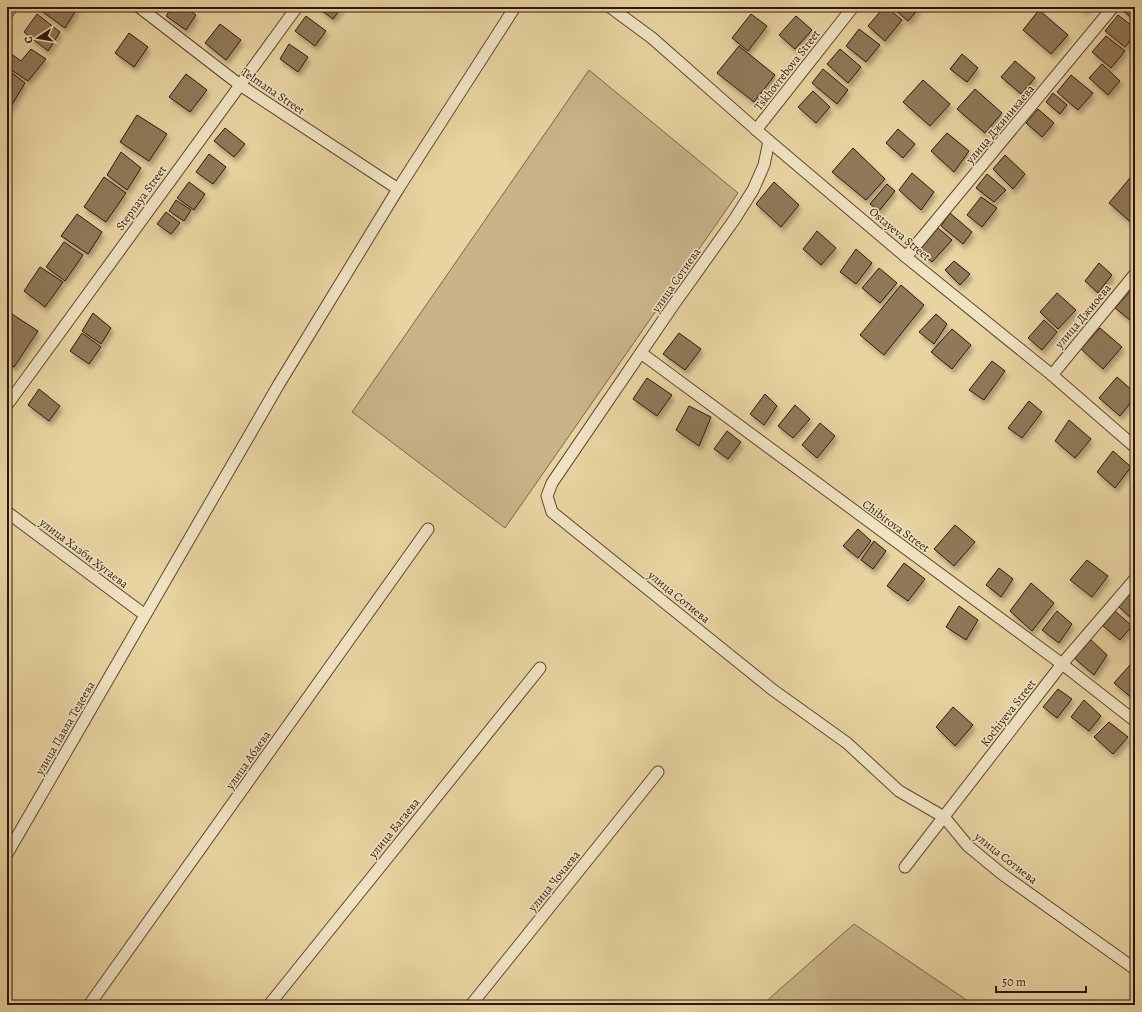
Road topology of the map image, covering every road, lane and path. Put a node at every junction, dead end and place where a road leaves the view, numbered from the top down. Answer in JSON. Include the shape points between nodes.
{"nodes":[{"id":1,"x":12,"y":7,"type":"edge"},
{"id":2,"x":139,"y":7,"type":"edge"},
{"id":3,"x":297,"y":7,"type":"edge"},
{"id":4,"x":515,"y":7,"type":"edge"},
{"id":5,"x":610,"y":7,"type":"edge"},
{"id":6,"x":853,"y":7,"type":"edge"},
{"id":7,"x":1113,"y":7,"type":"edge"},
{"id":8,"x":7,"y":13,"type":"edge"},
{"id":9,"x":240,"y":85,"type":"junction"},
{"id":10,"x":756,"y":130,"type":"junction"},
{"id":11,"x":768,"y":141,"type":"junction"},
{"id":12,"x":398,"y":189,"type":"junction"},
{"id":13,"x":906,"y":257,"type":"junction"},
{"id":14,"x":1135,"y":274,"type":"edge"},
{"id":15,"x":641,"y":353,"type":"junction"},
{"id":16,"x":1052,"y":375,"type":"junction"},
{"id":17,"x":7,"y":405,"type":"edge"},
{"id":18,"x":1135,"y":447,"type":"edge"},
{"id":19,"x":7,"y":512,"type":"edge"},
{"id":20,"x":428,"y":529,"type":"dead end"},
{"id":21,"x":1135,"y":579,"type":"edge"},
{"id":22,"x":144,"y":615,"type":"junction"},
{"id":23,"x":1062,"y":664,"type":"junction"},
{"id":24,"x":540,"y":668,"type":"dead end"},
{"id":25,"x":1135,"y":721,"type":"edge"},
{"id":26,"x":658,"y":772,"type":"dead end"},
{"id":27,"x":944,"y":817,"type":"junction"},
{"id":28,"x":7,"y":854,"type":"edge"},
{"id":29,"x":905,"y":867,"type":"dead end"},
{"id":30,"x":1135,"y":969,"type":"edge"},
{"id":31,"x":89,"y":1005,"type":"edge"},
{"id":32,"x":269,"y":1005,"type":"edge"},
{"id":33,"x":471,"y":1005,"type":"edge"}],
"edges":[{"from":1,"to":8,"type":"street"},
{"from":2,"to":9,"type":"street","name":"Telmana Street"},
{"from":3,"to":9,"type":"street","name":"Stepnaya Street"},
{"from":4,"to":12,"type":"street","name":"улица Павла Тедеева"},
{"from":5,"to":10,"type":"street","name":"Ostayeva Street","via":[[652,38]]},
{"from":6,"to":10,"type":"street","name":"Tskhovrebova Street"},
{"from":7,"to":13,"type":"street","name":"улица Джиникаева"},
{"from":9,"to":12,"type":"street","name":"Telmana Street"},
{"from":9,"to":17,"type":"street","name":"Stepnaya Street"},
{"from":10,"to":11,"type":"street","name":"Ostayeva Street"},
{"from":11,"to":13,"type":"street","name":"Ostayeva Street"},
{"from":11,"to":15,"type":"street","name":"улица Сотиева","via":[[764,165],[753,190]]},
{"from":12,"to":22,"type":"street","name":"улица Павла Тедеева","via":[[279,384]]},
{"from":13,"to":16,"type":"street","name":"Ostayeva Street"},
{"from":14,"to":16,"type":"street","name":"улица Джиоева"},
{"from":15,"to":23,"type":"street","name":"Chibirova Street"},
{"from":15,"to":27,"type":"street","name":"улица Сотиева","via":[[552,483],[547,496],[552,512],[773,690],[846,743],[899,791]]},
{"from":16,"to":18,"type":"street","name":"Ostayeva Street"},
{"from":19,"to":22,"type":"street","name":"улица Хазби Хугаева"},
{"from":20,"to":31,"type":"street","name":"улица Абаева"},
{"from":21,"to":23,"type":"street","name":"Kochiyeva Street"},
{"from":22,"to":28,"type":"street","name":"улица Павла Тедеева"},
{"from":23,"to":25,"type":"street","name":"Chibirova Street"},
{"from":23,"to":27,"type":"street","name":"Kochiyeva Street"},
{"from":24,"to":32,"type":"street","name":"улица Багаева"},
{"from":26,"to":33,"type":"street","name":"улица Чочаева"},
{"from":27,"to":29,"type":"street","name":"Kochiyeva Street"},
{"from":27,"to":30,"type":"street","name":"улица Сотиева","via":[[968,846],[1002,874]]}]}
